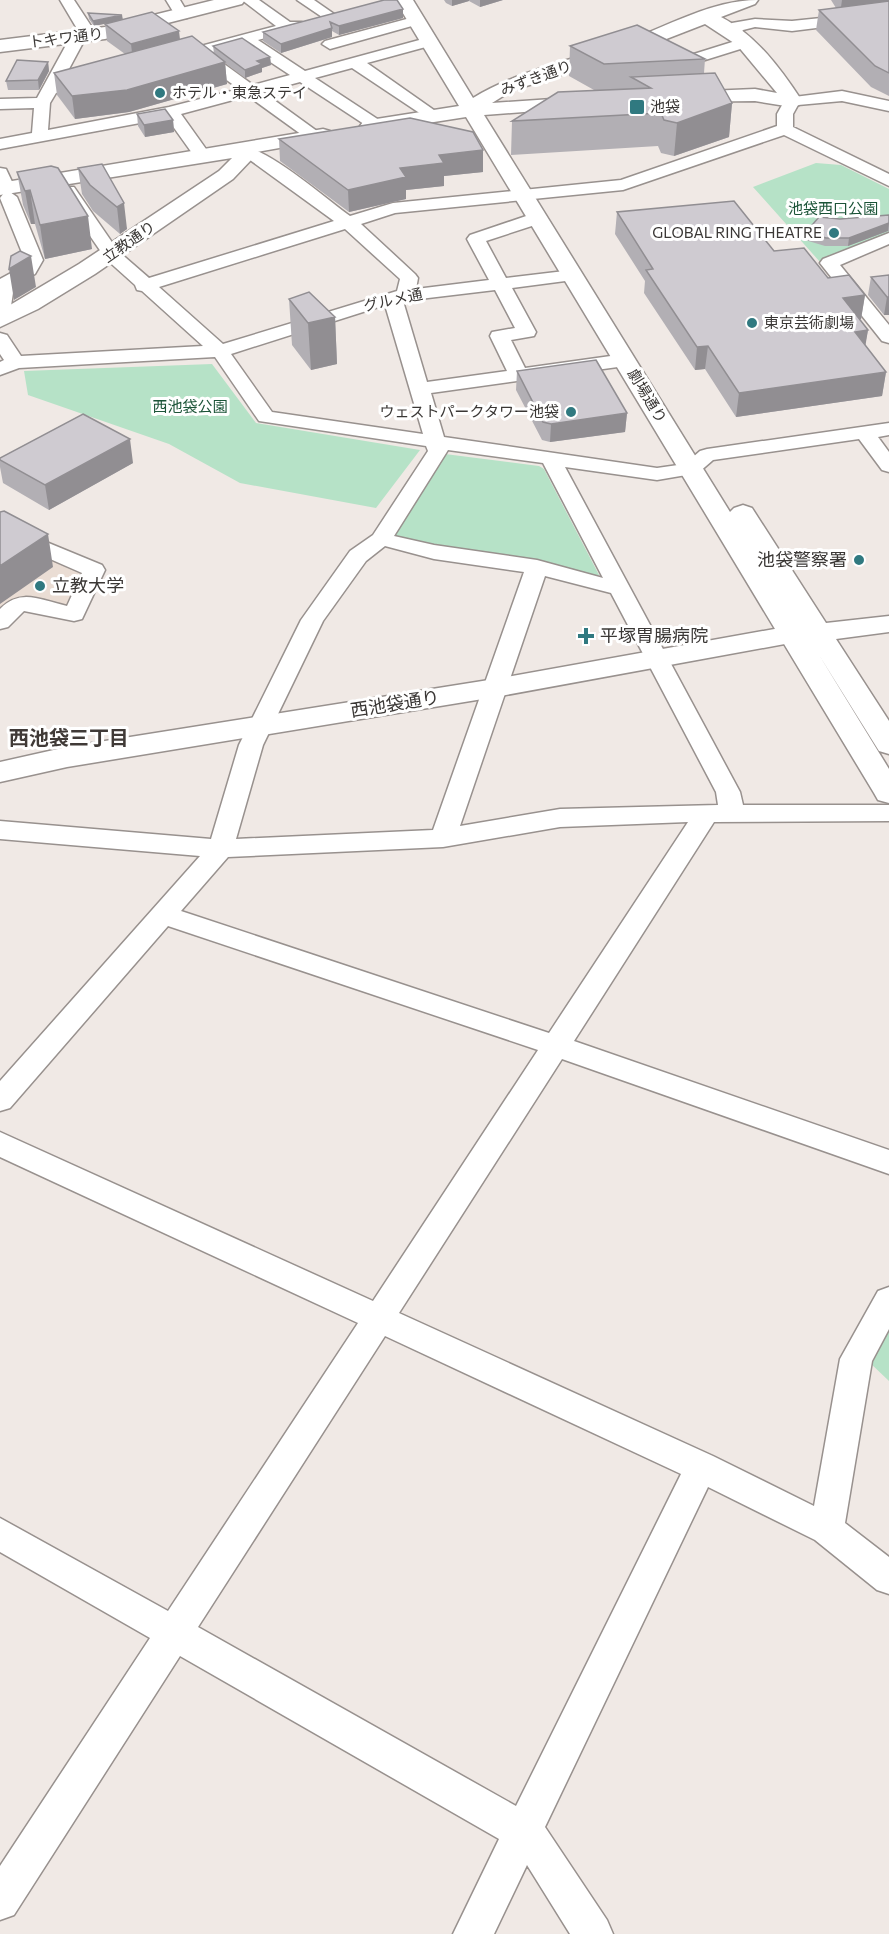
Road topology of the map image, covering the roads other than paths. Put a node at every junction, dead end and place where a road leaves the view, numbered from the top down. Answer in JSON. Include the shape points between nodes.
{"nodes":[{"id":1,"x":67,"y":0,"type":"edge"},
{"id":2,"x":236,"y":0,"type":"edge"},
{"id":3,"x":249,"y":0,"type":"edge"},
{"id":4,"x":304,"y":0,"type":"edge"},
{"id":5,"x":394,"y":0,"type":"edge"},
{"id":6,"x":422,"y":0,"type":"edge"},
{"id":7,"x":749,"y":0,"type":"edge"},
{"id":8,"x":177,"y":7,"type":"edge"},
{"id":9,"x":889,"y":15,"type":"edge"},
{"id":10,"x":706,"y":17,"type":"junction"},
{"id":11,"x":159,"y":21,"type":"junction"},
{"id":12,"x":414,"y":21,"type":"junction"},
{"id":13,"x":293,"y":26,"type":"junction"},
{"id":14,"x":84,"y":36,"type":"junction"},
{"id":15,"x":740,"y":38,"type":"junction"},
{"id":16,"x":246,"y":39,"type":"junction"},
{"id":17,"x":428,"y":42,"type":"junction"},
{"id":18,"x":330,"y":44,"type":"junction"},
{"id":19,"x":0,"y":46,"type":"edge"},
{"id":20,"x":631,"y":46,"type":"junction"},
{"id":21,"x":197,"y":51,"type":"junction"},
{"id":22,"x":659,"y":61,"type":"junction"},
{"id":23,"x":355,"y":62,"type":"junction"},
{"id":24,"x":153,"y":63,"type":"edge"},
{"id":25,"x":109,"y":75,"type":"edge"},
{"id":26,"x":302,"y":77,"type":"junction"},
{"id":27,"x":249,"y":91,"type":"junction"},
{"id":28,"x":729,"y":96,"type":"junction"},
{"id":29,"x":46,"y":97,"type":"junction"},
{"id":30,"x":792,"y":101,"type":"junction"},
{"id":31,"x":0,"y":104,"type":"edge"},
{"id":32,"x":889,"y":106,"type":"edge"},
{"id":33,"x":599,"y":107,"type":"edge"},
{"id":34,"x":484,"y":110,"type":"junction"},
{"id":35,"x":171,"y":112,"type":"junction"},
{"id":36,"x":433,"y":115,"type":"junction"},
{"id":37,"x":376,"y":125,"type":"junction"},
{"id":38,"x":784,"y":129,"type":"junction"},
{"id":39,"x":40,"y":135,"type":"junction"},
{"id":40,"x":315,"y":137,"type":"junction"},
{"id":41,"x":0,"y":144,"type":"edge"},
{"id":42,"x":246,"y":155,"type":"junction"},
{"id":43,"x":203,"y":156,"type":"junction"},
{"id":44,"x":889,"y":159,"type":"edge"},
{"id":45,"x":865,"y":169,"type":"junction"},
{"id":46,"x":889,"y":181,"type":"edge"},
{"id":47,"x":65,"y":187,"type":"junction"},
{"id":48,"x":3,"y":189,"type":"edge"},
{"id":49,"x":534,"y":194,"type":"junction"},
{"id":50,"x":538,"y":218,"type":"junction"},
{"id":51,"x":347,"y":222,"type":"junction"},
{"id":52,"x":23,"y":234,"type":"junction"},
{"id":53,"x":0,"y":237,"type":"edge"},
{"id":54,"x":889,"y":238,"type":"edge"},
{"id":55,"x":112,"y":255,"type":"junction"},
{"id":56,"x":573,"y":275,"type":"junction"},
{"id":57,"x":6,"y":278,"type":"edge"},
{"id":58,"x":501,"y":284,"type":"junction"},
{"id":59,"x":143,"y":286,"type":"junction"},
{"id":60,"x":399,"y":296,"type":"junction"},
{"id":61,"x":3,"y":318,"type":"edge"},
{"id":62,"x":889,"y":337,"type":"edge"},
{"id":63,"x":0,"y":339,"type":"edge"},
{"id":64,"x":220,"y":351,"type":"junction"},
{"id":65,"x":625,"y":360,"type":"junction"},
{"id":66,"x":8,"y":366,"type":"edge"},
{"id":67,"x":519,"y":375,"type":"junction"},
{"id":68,"x":420,"y":389,"type":"junction"},
{"id":69,"x":889,"y":429,"type":"edge"},
{"id":70,"x":865,"y":433,"type":"junction"},
{"id":71,"x":436,"y":444,"type":"junction"},
{"id":72,"x":550,"y":460,"type":"junction"},
{"id":73,"x":699,"y":462,"type":"junction"},
{"id":74,"x":889,"y":466,"type":"edge"},
{"id":75,"x":0,"y":529,"type":"edge"},
{"id":76,"x":381,"y":539,"type":"junction"},
{"id":77,"x":537,"y":567,"type":"junction"},
{"id":78,"x":620,"y":589,"type":"junction"},
{"id":79,"x":0,"y":622,"type":"edge"},
{"id":80,"x":889,"y":624,"type":"edge"},
{"id":81,"x":819,"y":632,"type":"junction"},
{"id":82,"x":791,"y":635,"type":"junction"},
{"id":83,"x":657,"y":660,"type":"junction"},
{"id":84,"x":495,"y":688,"type":"junction"},
{"id":85,"x":261,"y":726,"type":"junction"},
{"id":86,"x":889,"y":744,"type":"edge"},
{"id":87,"x":0,"y":772,"type":"edge"},
{"id":88,"x":889,"y":793,"type":"edge"},
{"id":89,"x":720,"y":813,"type":"junction"},
{"id":90,"x":889,"y":813,"type":"edge"},
{"id":91,"x":0,"y":830,"type":"edge"},
{"id":92,"x":443,"y":838,"type":"junction"},
{"id":93,"x":221,"y":849,"type":"junction"},
{"id":94,"x":164,"y":915,"type":"junction"},
{"id":95,"x":554,"y":1046,"type":"junction"},
{"id":96,"x":0,"y":1100,"type":"edge"},
{"id":97,"x":0,"y":1144,"type":"edge"},
{"id":98,"x":889,"y":1162,"type":"edge"},
{"id":99,"x":889,"y":1300,"type":"edge"},
{"id":100,"x":378,"y":1318,"type":"junction"},
{"id":101,"x":701,"y":1467,"type":"junction"},
{"id":102,"x":827,"y":1529,"type":"junction"},
{"id":103,"x":0,"y":1534,"type":"edge"},
{"id":104,"x":889,"y":1578,"type":"edge"},
{"id":105,"x":175,"y":1633,"type":"junction"},
{"id":106,"x":522,"y":1832,"type":"junction"},
{"id":107,"x":0,"y":1901,"type":"edge"},
{"id":108,"x":473,"y":1934,"type":"edge"},
{"id":109,"x":593,"y":1934,"type":"edge"}],
"edges":[{"from":1,"to":14,"type":"street"},
{"from":2,"to":8,"type":"street","name":"トキワ通り"},
{"from":3,"to":13,"type":"street"},
{"from":4,"to":13,"type":"street","via":[[336,14]]},
{"from":5,"to":12,"type":"street","name":"劇場通り"},
{"from":6,"to":34,"type":"street","name":"劇場通り"},
{"from":7,"to":10,"type":"street","name":"みずき通り"},
{"from":8,"to":11,"type":"street","name":"トキワ通り"},
{"from":9,"to":15,"type":"street","via":[[792,26],[750,23],[738,26]]},
{"from":10,"to":15,"type":"street"},
{"from":10,"to":20,"type":"street","name":"みずき通り"},
{"from":11,"to":14,"type":"street","name":"トキワ通り"},
{"from":11,"to":21,"type":"street"},
{"from":12,"to":17,"type":"street","name":"劇場通り"},
{"from":12,"to":18,"type":"street"},
{"from":13,"to":16,"type":"street"},
{"from":13,"to":18,"type":"street"},
{"from":14,"to":19,"type":"street","name":"トキワ通り"},
{"from":14,"to":29,"type":"street"},
{"from":15,"to":22,"type":"street"},
{"from":15,"to":30,"type":"street"},
{"from":16,"to":21,"type":"street"},
{"from":16,"to":26,"type":"street"},
{"from":17,"to":23,"type":"street"},
{"from":17,"to":34,"type":"street","name":"劇場通り"},
{"from":18,"to":23,"type":"street"},
{"from":20,"to":22,"type":"street"},
{"from":20,"to":34,"type":"street","name":"みずき通り","via":[[538,75]]},
{"from":21,"to":24,"type":"street"},
{"from":21,"to":27,"type":"street"},
{"from":22,"to":28,"type":"street"},
{"from":23,"to":26,"type":"street"},
{"from":23,"to":36,"type":"street"},
{"from":25,"to":29,"type":"street"},
{"from":26,"to":27,"type":"street"},
{"from":26,"to":37,"type":"street"},
{"from":27,"to":35,"type":"street"},
{"from":27,"to":40,"type":"street"},
{"from":28,"to":30,"type":"street","via":[[760,95]]},
{"from":28,"to":30,"type":"street","via":[[663,103]]},
{"from":29,"to":31,"type":"street"},
{"from":29,"to":39,"type":"street"},
{"from":30,"to":32,"type":"street","via":[[842,96]]},
{"from":30,"to":38,"type":"street","via":[[784,114]]},
{"from":33,"to":34,"type":"street"},
{"from":34,"to":36,"type":"street"},
{"from":34,"to":42,"type":"street","via":[[344,141]]},
{"from":34,"to":49,"type":"street","name":"劇場通り"},
{"from":35,"to":39,"type":"street"},
{"from":35,"to":43,"type":"street"},
{"from":36,"to":37,"type":"street"},
{"from":37,"to":40,"type":"street"},
{"from":38,"to":45,"type":"street"},
{"from":38,"to":49,"type":"street","via":[[634,183]]},
{"from":39,"to":41,"type":"street"},
{"from":40,"to":42,"type":"street"},
{"from":42,"to":43,"type":"street"},
{"from":42,"to":47,"type":"street"},
{"from":42,"to":51,"type":"street"},
{"from":42,"to":55,"type":"street","name":"立教通り","via":[[226,175]]},
{"from":43,"to":48,"type":"street"},
{"from":44,"to":45,"type":"street"},
{"from":45,"to":46,"type":"street"},
{"from":47,"to":48,"type":"street"},
{"from":47,"to":55,"type":"street"},
{"from":48,"to":52,"type":"street"},
{"from":49,"to":50,"type":"street","name":"劇場通り"},
{"from":49,"to":51,"type":"street","via":[[393,207]]},
{"from":49,"to":73,"type":"street","name":"劇場通り"},
{"from":50,"to":56,"type":"street","name":"劇場通り"},
{"from":50,"to":58,"type":"street","via":[[476,239]]},
{"from":51,"to":59,"type":"street"},
{"from":51,"to":60,"type":"street","via":[[409,278]]},
{"from":52,"to":53,"type":"street"},
{"from":52,"to":57,"type":"street","via":[[33,266]]},
{"from":54,"to":62,"type":"street","via":[[829,263]]},
{"from":55,"to":59,"type":"street"},
{"from":55,"to":61,"type":"street","name":"立教通り","via":[[56,291]]},
{"from":56,"to":58,"type":"street","name":"グルメ通"},
{"from":56,"to":65,"type":"street","name":"劇場通り"},
{"from":57,"to":61,"type":"street"},
{"from":58,"to":60,"type":"street","name":"グルメ通"},
{"from":58,"to":67,"type":"street","via":[[527,332],[499,336]]},
{"from":59,"to":64,"type":"street"},
{"from":60,"to":64,"type":"street","name":"グルメ通"},
{"from":60,"to":68,"type":"street"},
{"from":63,"to":66,"type":"street"},
{"from":64,"to":66,"type":"street","name":"グルメ通"},
{"from":64,"to":71,"type":"street","via":[[266,417]]},
{"from":65,"to":67,"type":"street"},
{"from":65,"to":73,"type":"street","name":"劇場通り"},
{"from":67,"to":68,"type":"street"},
{"from":68,"to":71,"type":"street"},
{"from":69,"to":70,"type":"street"},
{"from":70,"to":73,"type":"street"},
{"from":70,"to":74,"type":"street"},
{"from":71,"to":72,"type":"street"},
{"from":71,"to":76,"type":"street","via":[[438,451]]},
{"from":72,"to":73,"type":"street","via":[[657,474]]},
{"from":72,"to":78,"type":"street"},
{"from":73,"to":81,"type":"street","name":"劇場通り"},
{"from":73,"to":82,"type":"street","name":"劇場通り"},
{"from":75,"to":79,"type":"street","via":[[94,570],[74,615],[19,603]]},
{"from":76,"to":77,"type":"street","via":[[434,552]]},
{"from":76,"to":85,"type":"street","via":[[358,556],[321,606]]},
{"from":77,"to":78,"type":"street"},
{"from":77,"to":84,"type":"street"},
{"from":78,"to":83,"type":"street"},
{"from":80,"to":81,"type":"street","name":"西池袋通り"},
{"from":81,"to":82,"type":"street","name":"西池袋通り"},
{"from":81,"to":86,"type":"street","name":"劇場通り"},
{"from":82,"to":83,"type":"street","name":"西池袋通り"},
{"from":82,"to":88,"type":"street","name":"劇場通り"},
{"from":83,"to":84,"type":"street","name":"西池袋通り"},
{"from":83,"to":89,"type":"street","via":[[728,792]]},
{"from":84,"to":85,"type":"street","name":"西池袋通り"},
{"from":84,"to":92,"type":"street"},
{"from":85,"to":87,"type":"street","name":"西池袋通り","via":[[67,757]]},
{"from":85,"to":93,"type":"street","via":[[251,745]]},
{"from":89,"to":90,"type":"street"},
{"from":89,"to":92,"type":"street","via":[[560,818]]},
{"from":89,"to":95,"type":"street"},
{"from":91,"to":93,"type":"street"},
{"from":92,"to":93,"type":"street"},
{"from":93,"to":94,"type":"street"},
{"from":94,"to":95,"type":"street"},
{"from":94,"to":96,"type":"street"},
{"from":95,"to":98,"type":"street"},
{"from":95,"to":100,"type":"street"},
{"from":97,"to":100,"type":"street"},
{"from":99,"to":102,"type":"street","via":[[856,1359]]},
{"from":100,"to":101,"type":"street"},
{"from":100,"to":105,"type":"street"},
{"from":101,"to":102,"type":"street"},
{"from":101,"to":106,"type":"street"},
{"from":102,"to":104,"type":"street"},
{"from":103,"to":105,"type":"street"},
{"from":105,"to":106,"type":"street"},
{"from":105,"to":107,"type":"street"},
{"from":106,"to":108,"type":"street"},
{"from":106,"to":109,"type":"street","via":[[535,1843]]}]}
